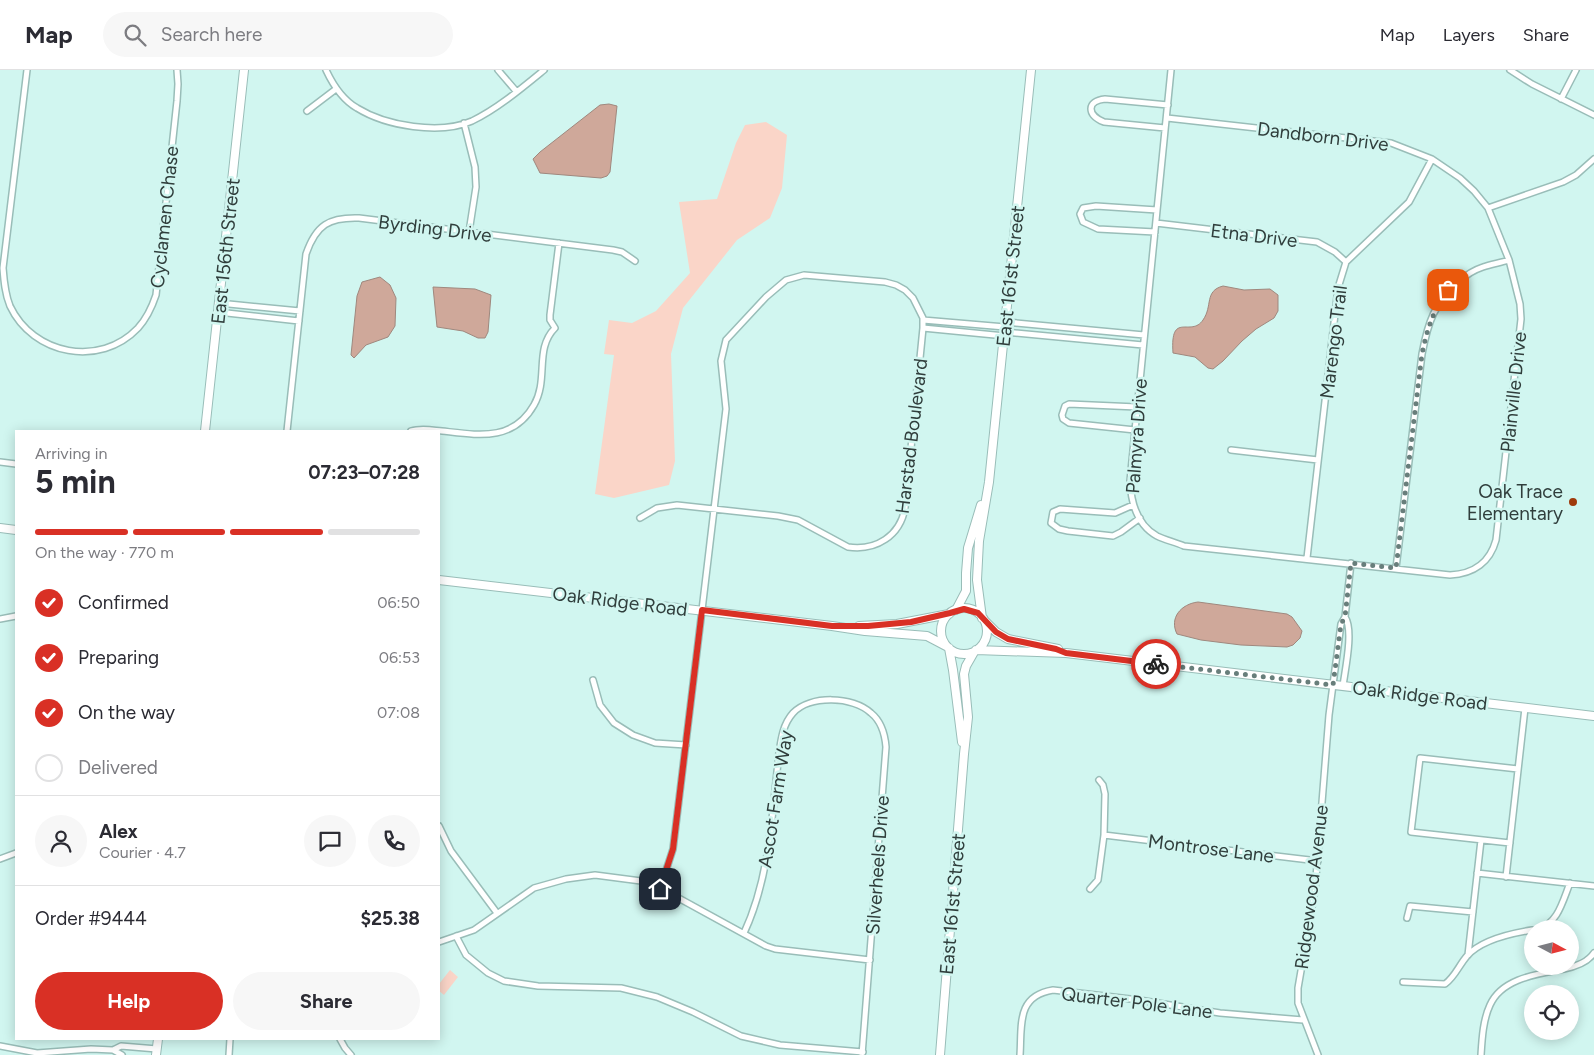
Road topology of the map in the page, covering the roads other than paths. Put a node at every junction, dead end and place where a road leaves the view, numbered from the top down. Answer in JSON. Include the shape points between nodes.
{"nodes":[{"id":1,"x":28,"y":70,"type":"edge"},
{"id":2,"x":177,"y":70,"type":"edge"},
{"id":3,"x":244,"y":70,"type":"edge"},
{"id":4,"x":326,"y":70,"type":"edge"},
{"id":5,"x":498,"y":70,"type":"edge"},
{"id":6,"x":544,"y":70,"type":"edge"},
{"id":7,"x":1032,"y":70,"type":"edge"},
{"id":8,"x":1171,"y":70,"type":"edge"},
{"id":9,"x":1510,"y":70,"type":"edge"},
{"id":10,"x":1576,"y":70,"type":"edge"},
{"id":11,"x":336,"y":89,"type":"junction"},
{"id":12,"x":516,"y":91,"type":"junction"},
{"id":13,"x":1561,"y":99,"type":"junction"},
{"id":14,"x":1168,"y":105,"type":"junction"},
{"id":15,"x":308,"y":111,"type":"dead end"},
{"id":16,"x":1594,"y":114,"type":"edge"},
{"id":17,"x":1166,"y":118,"type":"junction"},
{"id":18,"x":464,"y":123,"type":"junction"},
{"id":19,"x":1165,"y":128,"type":"junction"},
{"id":20,"x":1432,"y":159,"type":"junction"},
{"id":21,"x":1594,"y":159,"type":"edge"},
{"id":22,"x":1488,"y":208,"type":"junction"},
{"id":23,"x":1157,"y":210,"type":"junction"},
{"id":24,"x":1156,"y":223,"type":"junction"},
{"id":25,"x":469,"y":232,"type":"junction"},
{"id":26,"x":1155,"y":232,"type":"junction"},
{"id":27,"x":559,"y":243,"type":"junction"},
{"id":28,"x":1509,"y":260,"type":"junction"},
{"id":29,"x":635,"y":261,"type":"dead end"},
{"id":30,"x":1346,"y":262,"type":"junction"},
{"id":31,"x":219,"y":308,"type":"junction"},
{"id":32,"x":300,"y":311,"type":"junction"},
{"id":33,"x":923,"y":320,"type":"junction"},
{"id":34,"x":299,"y":321,"type":"junction"},
{"id":35,"x":923,"y":328,"type":"junction"},
{"id":36,"x":1005,"y":329,"type":"junction"},
{"id":37,"x":1144,"y":335,"type":"junction"},
{"id":38,"x":1143,"y":345,"type":"junction"},
{"id":39,"x":1137,"y":407,"type":"junction"},
{"id":40,"x":205,"y":430,"type":"edge"},
{"id":41,"x":287,"y":430,"type":"edge"},
{"id":42,"x":1135,"y":430,"type":"junction"},
{"id":43,"x":440,"y":431,"type":"edge"},
{"id":44,"x":1231,"y":450,"type":"dead end"},
{"id":45,"x":1318,"y":460,"type":"junction"},
{"id":46,"x":0,"y":462,"type":"edge"},
{"id":47,"x":15,"y":464,"type":"edge"},
{"id":48,"x":989,"y":482,"type":"junction"},
{"id":49,"x":1133,"y":505,"type":"junction"},
{"id":50,"x":714,"y":509,"type":"junction"},
{"id":51,"x":640,"y":518,"type":"dead end"},
{"id":52,"x":1140,"y":518,"type":"junction"},
{"id":53,"x":0,"y":528,"type":"edge"},
{"id":54,"x":15,"y":530,"type":"edge"},
{"id":55,"x":1307,"y":558,"type":"junction"},
{"id":56,"x":1351,"y":563,"type":"junction"},
{"id":57,"x":1396,"y":568,"type":"junction"},
{"id":58,"x":1472,"y":570,"type":"joint"},
{"id":59,"x":440,"y":580,"type":"edge"},
{"id":60,"x":702,"y":610,"type":"junction"},
{"id":61,"x":953,"y":612,"type":"junction"},
{"id":62,"x":15,"y":616,"type":"edge"},
{"id":63,"x":1345,"y":617,"type":"junction"},
{"id":64,"x":0,"y":618,"type":"edge"},
{"id":65,"x":982,"y":618,"type":"junction"},
{"id":66,"x":832,"y":626,"type":"junction"},
{"id":67,"x":948,"y":647,"type":"junction"},
{"id":68,"x":975,"y":651,"type":"junction"},
{"id":69,"x":1066,"y":653,"type":"junction"},
{"id":70,"x":593,"y":680,"type":"dead end"},
{"id":71,"x":1333,"y":685,"type":"junction"},
{"id":72,"x":1343,"y":686,"type":"junction"},
{"id":73,"x":839,"y":701,"type":"joint"},
{"id":74,"x":1525,"y":708,"type":"junction"},
{"id":75,"x":1594,"y":716,"type":"edge"},
{"id":76,"x":686,"y":745,"type":"junction"},
{"id":77,"x":964,"y":754,"type":"junction"},
{"id":78,"x":1518,"y":769,"type":"junction"},
{"id":79,"x":1099,"y":780,"type":"dead end"},
{"id":80,"x":440,"y":828,"type":"edge"},
{"id":81,"x":1104,"y":835,"type":"junction"},
{"id":82,"x":1481,"y":840,"type":"junction"},
{"id":83,"x":1510,"y":843,"type":"junction"},
{"id":84,"x":15,"y":853,"type":"edge"},
{"id":85,"x":0,"y":859,"type":"edge"},
{"id":86,"x":1318,"y":860,"type":"junction"},
{"id":87,"x":1477,"y":873,"type":"junction"},
{"id":88,"x":1506,"y":876,"type":"junction"},
{"id":89,"x":1570,"y":884,"type":"junction"},
{"id":90,"x":1594,"y":886,"type":"edge"},
{"id":91,"x":660,"y":889,"type":"junction"},
{"id":92,"x":1090,"y":889,"type":"dead end"},
{"id":93,"x":1473,"y":912,"type":"junction"},
{"id":94,"x":497,"y":913,"type":"junction"},
{"id":95,"x":1407,"y":918,"type":"dead end"},
{"id":96,"x":1552,"y":920,"type":"edge"},
{"id":97,"x":1524,"y":932,"type":"edge"},
{"id":98,"x":744,"y":933,"type":"junction"},
{"id":99,"x":456,"y":936,"type":"junction"},
{"id":100,"x":440,"y":942,"type":"edge"},
{"id":101,"x":1594,"y":953,"type":"edge"},
{"id":102,"x":1468,"y":955,"type":"junction"},
{"id":103,"x":870,"y":960,"type":"junction"},
{"id":104,"x":1403,"y":982,"type":"dead end"},
{"id":105,"x":1303,"y":1020,"type":"junction"},
{"id":106,"x":230,"y":1040,"type":"edge"},
{"id":107,"x":341,"y":1040,"type":"edge"},
{"id":108,"x":0,"y":1046,"type":"edge"},
{"id":109,"x":113,"y":1050,"type":"junction"},
{"id":110,"x":157,"y":1052,"type":"edge"},
{"id":111,"x":862,"y":1053,"type":"edge"},
{"id":112,"x":122,"y":1055,"type":"edge"},
{"id":113,"x":229,"y":1055,"type":"edge"},
{"id":114,"x":351,"y":1055,"type":"edge"},
{"id":115,"x":940,"y":1055,"type":"edge"},
{"id":116,"x":1020,"y":1055,"type":"edge"},
{"id":117,"x":1318,"y":1055,"type":"edge"},
{"id":118,"x":1481,"y":1055,"type":"edge"}],
"edges":[{"from":1,"to":2,"type":"street","name":"Cyclamen Chase","via":[[4,285],[10,306],[25,328],[53,347],[74,352],[116,344],[139,327],[153,303],[159,278],[177,101]]},
{"from":3,"to":31,"type":"street","name":"East 156th Street"},
{"from":4,"to":11,"type":"street"},
{"from":5,"to":12,"type":"street"},
{"from":6,"to":12,"type":"street"},
{"from":7,"to":36,"type":"street","name":"East 161st Street"},
{"from":8,"to":14,"type":"street","name":"Palmyra Drive"},
{"from":9,"to":13,"type":"street"},
{"from":10,"to":13,"type":"street"},
{"from":11,"to":15,"type":"street"},
{"from":11,"to":18,"type":"street","via":[[357,108],[388,121],[432,129]]},
{"from":12,"to":18,"type":"street"},
{"from":13,"to":16,"type":"street"},
{"from":14,"to":17,"type":"street","name":"Palmyra Drive"},
{"from":14,"to":19,"type":"street","via":[[1105,99],[1094,103],[1091,108],[1091,114],[1104,122]]},
{"from":17,"to":19,"type":"street","name":"Palmyra Drive"},
{"from":17,"to":20,"type":"street","name":"Dandborn Drive","via":[[1391,142]]},
{"from":18,"to":25,"type":"street","via":[[475,167],[476,187]]},
{"from":19,"to":23,"type":"street","name":"Palmyra Drive"},
{"from":20,"to":22,"type":"street","name":"Dandborn Drive","via":[[1460,178]]},
{"from":20,"to":30,"type":"street","name":"Marengo Trail","via":[[1409,202]]},
{"from":21,"to":22,"type":"street","via":[[1562,182]]},
{"from":22,"to":28,"type":"street","name":"Plainville Drive"},
{"from":23,"to":24,"type":"street","name":"Palmyra Drive"},
{"from":23,"to":26,"type":"street","via":[[1096,206],[1083,208],[1080,214],[1082,222],[1098,229]]},
{"from":24,"to":26,"type":"street","name":"Palmyra Drive"},
{"from":24,"to":30,"type":"street","name":"Etna Drive","via":[[1317,242]]},
{"from":25,"to":27,"type":"street","name":"Byrding Drive"},
{"from":25,"to":32,"type":"street","name":"Byrding Drive","via":[[359,218],[329,222],[310,241]]},
{"from":26,"to":37,"type":"street","name":"Palmyra Drive"},
{"from":27,"to":29,"type":"street","name":"Byrding Drive","via":[[622,252]]},
{"from":27,"to":43,"type":"street","via":[[550,315],[555,328],[546,338],[539,394],[532,408],[521,421],[492,435]]},
{"from":28,"to":57,"type":"street","via":[[1481,267],[1448,290],[1427,328]]},
{"from":28,"to":58,"type":"street","name":"Plainville Drive","via":[[1521,319],[1496,540],[1488,560]]},
{"from":30,"to":45,"type":"street","name":"Marengo Trail","via":[[1338,288]]},
{"from":31,"to":32,"type":"street"},
{"from":31,"to":34,"type":"street"},
{"from":31,"to":40,"type":"street","name":"East 156th Street"},
{"from":32,"to":34,"type":"street","name":"Byrding Drive"},
{"from":33,"to":35,"type":"street","name":"Harstad Boulevard"},
{"from":33,"to":36,"type":"street"},
{"from":33,"to":50,"type":"street","via":[[919,307],[906,290],[890,283],[804,275],[786,280],[766,297],[726,340],[721,361],[726,409]]},
{"from":34,"to":41,"type":"street","name":"Byrding Drive"},
{"from":35,"to":36,"type":"street"},
{"from":35,"to":50,"type":"street","name":"Harstad Boulevard","via":[[905,508],[903,519],[887,539],[868,547],[848,547],[798,520]]},
{"from":36,"to":37,"type":"street"},
{"from":36,"to":38,"type":"street"},
{"from":36,"to":48,"type":"street","name":"East 161st Street"},
{"from":37,"to":38,"type":"street","name":"Palmyra Drive"},
{"from":38,"to":39,"type":"street","name":"Palmyra Drive"},
{"from":39,"to":42,"type":"street","name":"Palmyra Drive"},
{"from":39,"to":42,"type":"street","via":[[1069,404],[1062,415],[1063,420],[1069,423]]},
{"from":42,"to":49,"type":"street","name":"Palmyra Drive","via":[[1130,482]]},
{"from":44,"to":45,"type":"street"},
{"from":45,"to":55,"type":"street","name":"Marengo Trail"},
{"from":46,"to":47,"type":"street"},
{"from":48,"to":61,"type":"street","name":"East 161st Street","via":[[968,548],[966,591]]},
{"from":48,"to":65,"type":"street","name":"East 161st Street","via":[[976,580]]},
{"from":49,"to":52,"type":"street","name":"Palmyra Drive"},
{"from":49,"to":52,"type":"street","via":[[1115,514],[1060,509],[1053,512],[1051,523],[1068,531],[1113,536]]},
{"from":50,"to":51,"type":"street","via":[[677,505],[657,508]]},
{"from":50,"to":60,"type":"street"},
{"from":52,"to":55,"type":"street","name":"Palmyra Drive","via":[[1158,536],[1184,546]]},
{"from":53,"to":54,"type":"street"},
{"from":55,"to":56,"type":"street","name":"Palmyra Drive"},
{"from":56,"to":57,"type":"street","name":"Palmyra Drive"},
{"from":56,"to":63,"type":"street"},
{"from":57,"to":58,"type":"street","name":"Palmyra Drive","via":[[1450,575]]},
{"from":59,"to":60,"type":"street","name":"Oak Ridge Road"},
{"from":60,"to":66,"type":"street","name":"Oak Ridge Road"},
{"from":60,"to":76,"type":"street"},
{"from":61,"to":65,"type":"street","via":[[971,610]]},
{"from":61,"to":66,"type":"street","name":"Oak Ridge Road","via":[[897,624]]},
{"from":61,"to":67,"type":"street","via":[[945,619],[941,633]]},
{"from":62,"to":64,"type":"street"},
{"from":63,"to":71,"type":"street","via":[[1341,624]]},
{"from":63,"to":72,"type":"street","via":[[1349,634]]},
{"from":65,"to":68,"type":"street","via":[[986,634]]},
{"from":65,"to":69,"type":"street","name":"Oak Ridge Road","via":[[1008,639]]},
{"from":66,"to":67,"type":"street","name":"Oak Ridge Road","via":[[927,636]]},
{"from":67,"to":68,"type":"street","via":[[959,654]]},
{"from":67,"to":77,"type":"street","name":"East 161st Street"},
{"from":68,"to":69,"type":"street","name":"Oak Ridge Road"},
{"from":68,"to":77,"type":"street","name":"East 161st Street","via":[[964,674],[968,717]]},
{"from":69,"to":71,"type":"street","name":"Oak Ridge Road"},
{"from":70,"to":76,"type":"street","via":[[600,704],[614,723],[633,736],[656,743]]},
{"from":71,"to":72,"type":"street","name":"Oak Ridge Road"},
{"from":71,"to":86,"type":"street","name":"Ridgewood Avenue"},
{"from":72,"to":74,"type":"street","name":"Oak Ridge Road"},
{"from":73,"to":98,"type":"street","name":"Ascot Farm Way","via":[[808,703],[787,722],[779,752],[764,869]]},
{"from":73,"to":103,"type":"street","name":"Silverheels Drive","via":[[855,704],[872,713],[885,736]]},
{"from":74,"to":75,"type":"street","name":"Oak Ridge Road"},
{"from":74,"to":78,"type":"street"},
{"from":76,"to":91,"type":"street","via":[[673,849]]},
{"from":77,"to":115,"type":"street","name":"East 161st Street"},
{"from":78,"to":82,"type":"street","via":[[1420,758],[1411,832]]},
{"from":78,"to":83,"type":"street"},
{"from":79,"to":81,"type":"street","via":[[1105,794]]},
{"from":80,"to":94,"type":"street","via":[[455,857]]},
{"from":81,"to":86,"type":"street","name":"Montrose Lane"},
{"from":81,"to":92,"type":"street","via":[[1098,880]]},
{"from":82,"to":83,"type":"street"},
{"from":82,"to":87,"type":"street"},
{"from":83,"to":88,"type":"street"},
{"from":84,"to":85,"type":"street"},
{"from":86,"to":105,"type":"street","name":"Ridgewood Avenue","via":[[1299,982],[1298,1003]]},
{"from":87,"to":88,"type":"street"},
{"from":87,"to":93,"type":"street"},
{"from":88,"to":89,"type":"street"},
{"from":89,"to":90,"type":"street"},
{"from":89,"to":96,"type":"street"},
{"from":91,"to":94,"type":"street","via":[[641,881],[595,875],[566,879],[534,888]]},
{"from":91,"to":98,"type":"street"},
{"from":93,"to":95,"type":"street","via":[[1410,906]]},
{"from":93,"to":102,"type":"street"},
{"from":94,"to":99,"type":"street","via":[[474,930]]},
{"from":97,"to":102,"type":"street","via":[[1498,938]]},
{"from":98,"to":103,"type":"street","via":[[775,949]]},
{"from":99,"to":100,"type":"street"},
{"from":99,"to":111,"type":"street","via":[[466,955],[504,981],[538,986],[621,988],[666,1001],[741,1036],[780,1045]]},
{"from":101,"to":118,"type":"street","via":[[1572,968],[1533,975],[1506,986],[1490,1004]]},
{"from":102,"to":104,"type":"street","via":[[1445,984]]},
{"from":103,"to":111,"type":"street","name":"Silverheels Drive"},
{"from":105,"to":116,"type":"street","name":"Quarter Pole Lane","via":[[1054,990],[1040,992],[1026,1005]]},
{"from":105,"to":117,"type":"street","name":"Ridgewood Avenue"},
{"from":106,"to":113,"type":"street"},
{"from":107,"to":114,"type":"street"},
{"from":108,"to":109,"type":"street","via":[[37,1053]]},
{"from":109,"to":110,"type":"street","via":[[122,1046]]},
{"from":109,"to":112,"type":"street"}]}
